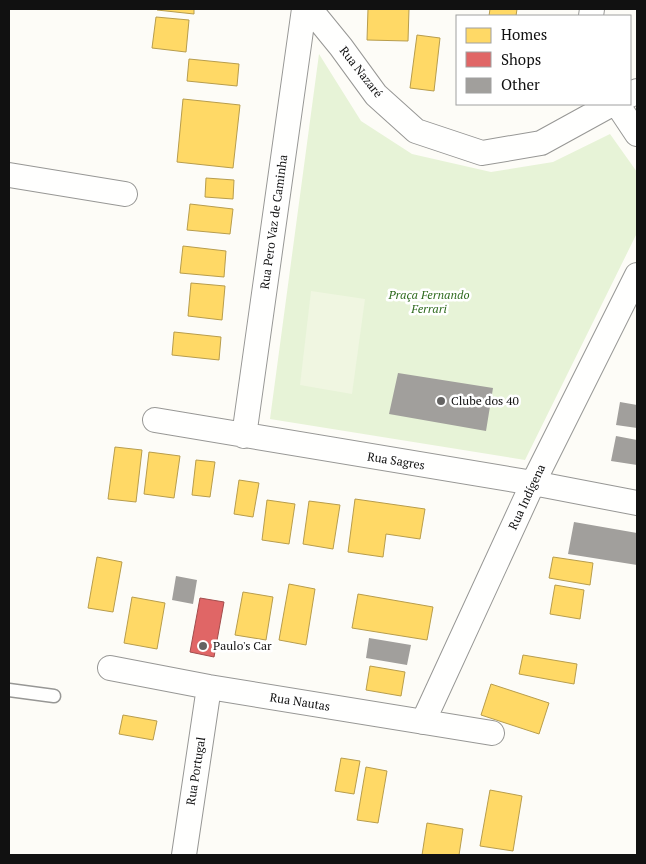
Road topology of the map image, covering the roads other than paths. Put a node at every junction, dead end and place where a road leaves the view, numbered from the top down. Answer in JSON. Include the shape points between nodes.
{"nodes":[{"id":1,"x":304,"y":9,"type":"edge"},
{"id":2,"x":310,"y":9,"type":"edge"},
{"id":3,"x":608,"y":105,"type":"edge"},
{"id":4,"x":618,"y":105,"type":"edge"},
{"id":5,"x":587,"y":111,"type":"edge"},
{"id":6,"x":637,"y":134,"type":"edge"},
{"id":7,"x":9,"y":175,"type":"edge"},
{"id":8,"x":125,"y":194,"type":"dead end"},
{"id":9,"x":637,"y":275,"type":"edge"},
{"id":10,"x":155,"y":420,"type":"dead end"},
{"id":11,"x":244,"y":436,"type":"junction"},
{"id":12,"x":532,"y":483,"type":"junction"},
{"id":13,"x":637,"y":503,"type":"edge"},
{"id":14,"x":110,"y":668,"type":"dead end"},
{"id":15,"x":209,"y":688,"type":"junction"},
{"id":16,"x":9,"y":690,"type":"edge"},
{"id":17,"x":54,"y":696,"type":"dead end"},
{"id":18,"x":422,"y":722,"type":"junction"},
{"id":19,"x":492,"y":733,"type":"dead end"},
{"id":20,"x":184,"y":855,"type":"edge"}],
"edges":[{"from":1,"to":11,"type":"street","name":"Rua Pero Vaz de Caminha"},
{"from":2,"to":5,"type":"street","name":"Rua Nazaré","via":[[376,94],[416,131],[482,153],[541,143]]},
{"from":3,"to":5,"type":"street","name":"Rua Nazaré"},
{"from":4,"to":6,"type":"street"},
{"from":7,"to":8,"type":"street"},
{"from":9,"to":12,"type":"street","name":"Rua Indígena"},
{"from":10,"to":11,"type":"street","name":"Rua Sagres"},
{"from":11,"to":12,"type":"street","name":"Rua Sagres"},
{"from":12,"to":13,"type":"street","name":"Rua Sagres"},
{"from":12,"to":18,"type":"street","name":"Rua Indígena"},
{"from":14,"to":15,"type":"street","name":"Rua Nautas"},
{"from":15,"to":18,"type":"street","name":"Rua Nautas"},
{"from":15,"to":20,"type":"street","name":"Rua Portugal"},
{"from":16,"to":17,"type":"lane"},
{"from":18,"to":19,"type":"street","name":"Rua Nautas"}]}
